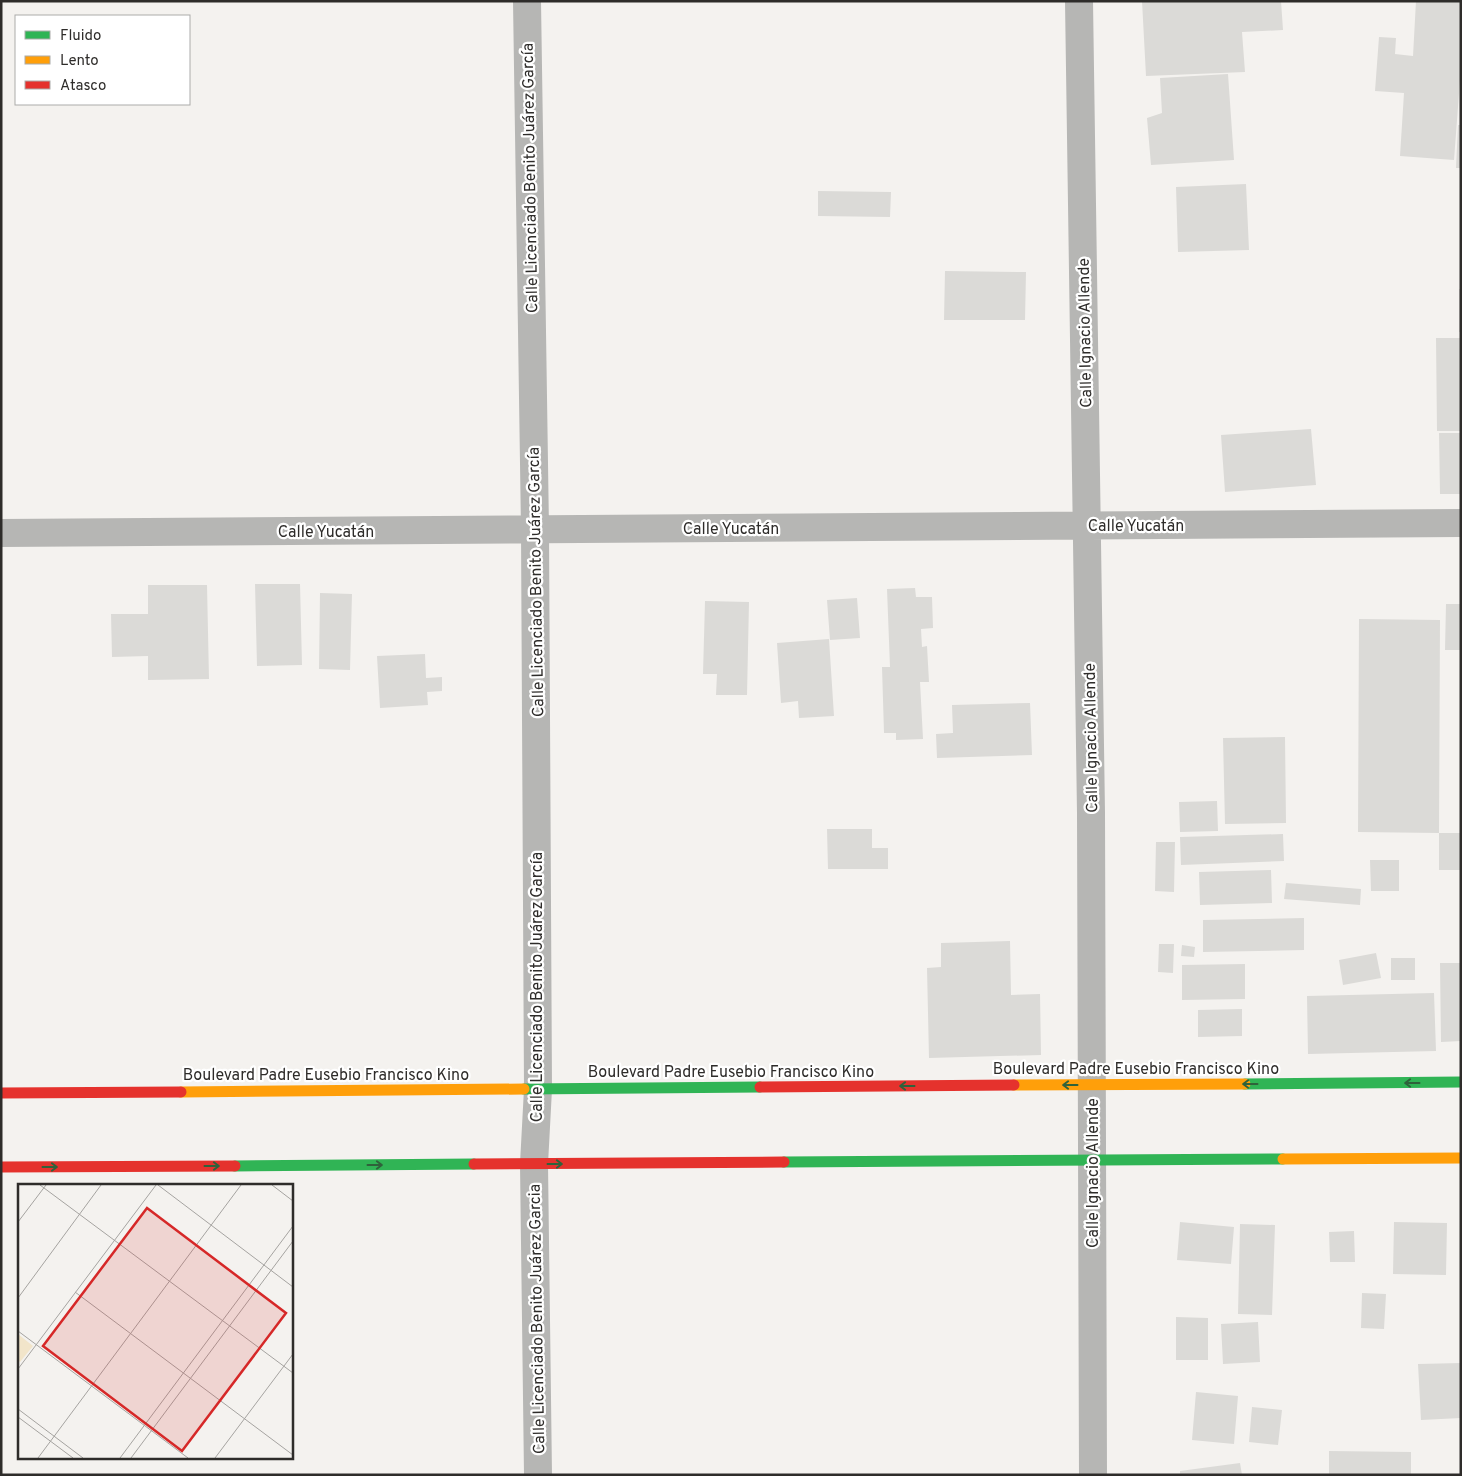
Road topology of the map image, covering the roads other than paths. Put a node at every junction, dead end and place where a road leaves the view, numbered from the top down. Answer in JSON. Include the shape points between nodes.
{"nodes":[{"id":1,"x":527,"y":1,"type":"edge"},
{"id":2,"x":1079,"y":1,"type":"edge"},
{"id":3,"x":1461,"y":523,"type":"edge"},
{"id":4,"x":1087,"y":526,"type":"junction"},
{"id":5,"x":535,"y":529,"type":"junction"},
{"id":6,"x":1,"y":533,"type":"edge"},
{"id":7,"x":1461,"y":1082,"type":"edge"},
{"id":8,"x":1093,"y":1085,"type":"junction"},
{"id":9,"x":538,"y":1089,"type":"junction"},
{"id":10,"x":1,"y":1093,"type":"edge"},
{"id":11,"x":1461,"y":1158,"type":"edge"},
{"id":12,"x":1092,"y":1161,"type":"junction"},
{"id":13,"x":534,"y":1164,"type":"junction"},
{"id":14,"x":1,"y":1167,"type":"edge"},
{"id":15,"x":538,"y":1475,"type":"edge"},
{"id":16,"x":1093,"y":1475,"type":"edge"}],
"edges":[{"from":1,"to":5,"type":"street","name":"Calle Licenciado Benito Juárez García"},
{"from":2,"to":4,"type":"street","name":"Calle Ignacio Allende"},
{"from":3,"to":4,"type":"street","name":"Calle Yucatán"},
{"from":4,"to":5,"type":"street","name":"Calle Yucatán"},
{"from":4,"to":8,"type":"street","name":"Calle Ignacio Allende"},
{"from":5,"to":6,"type":"street","name":"Calle Yucatán"},
{"from":5,"to":9,"type":"street","name":"Calle Licenciado Benito Juárez García"},
{"from":7,"to":8,"type":"street","name":"Boulevard Padre Eusebio Francisco Kino","one_way":true},
{"from":8,"to":9,"type":"street","name":"Boulevard Padre Eusebio Francisco Kino","one_way":true},
{"from":8,"to":12,"type":"street","name":"Calle Ignacio Allende"},
{"from":9,"to":10,"type":"street","name":"Boulevard Padre Eusebio Francisco Kino"},
{"from":9,"to":13,"type":"street","name":"Calle Licenciado Benito Juárez García"},
{"from":11,"to":12,"type":"street"},
{"from":13,"to":12,"type":"street","one_way":true},
{"from":12,"to":16,"type":"street","name":"Calle Ignacio Allende"},
{"from":14,"to":13,"type":"street","one_way":true},
{"from":13,"to":15,"type":"street","name":"Calle Licenciado Benito Juárez Garcia"}]}
